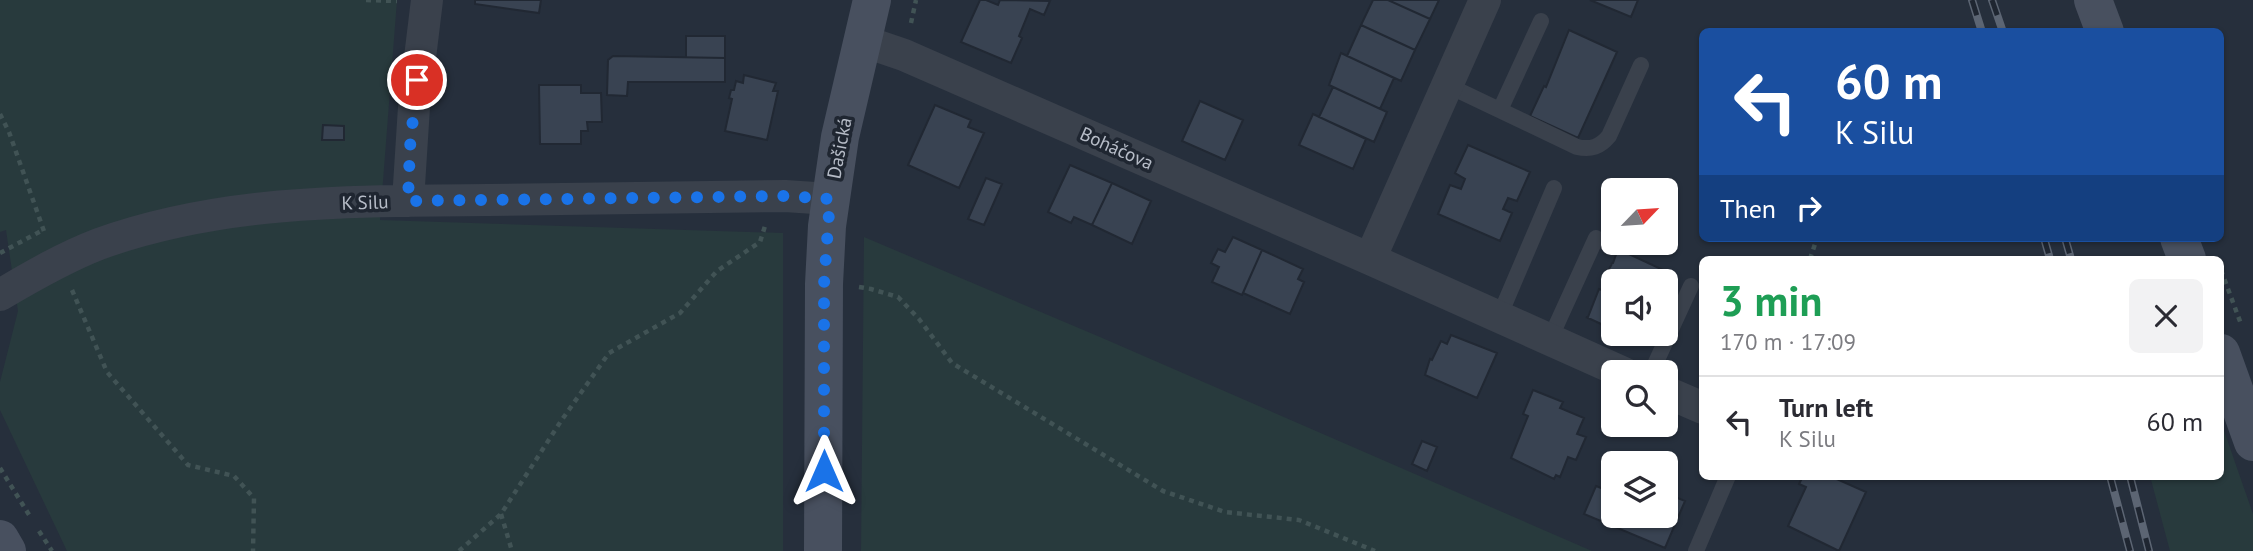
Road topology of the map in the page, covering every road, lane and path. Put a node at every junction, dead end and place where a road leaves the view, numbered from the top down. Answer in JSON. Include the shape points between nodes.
{"nodes":[{"id":1,"x":366,"y":0,"type":"edge"},
{"id":2,"x":873,"y":0,"type":"edge"},
{"id":3,"x":1485,"y":0,"type":"edge"},
{"id":4,"x":2093,"y":0,"type":"edge"},
{"id":5,"x":414,"y":1,"type":"edge"},
{"id":6,"x":1541,"y":20,"type":"dead end"},
{"id":7,"x":2104,"y":28,"type":"edge"},
{"id":8,"x":863,"y":41,"type":"junction"},
{"id":9,"x":1641,"y":65,"type":"dead end"},
{"id":10,"x":1447,"y":85,"type":"junction"},
{"id":11,"x":1500,"y":110,"type":"junction"},
{"id":12,"x":0,"y":114,"type":"edge"},
{"id":13,"x":1554,"y":188,"type":"dead end"},
{"id":14,"x":830,"y":199,"type":"junction"},
{"id":15,"x":408,"y":201,"type":"junction"},
{"id":16,"x":768,"y":219,"type":"dead end"},
{"id":17,"x":1596,"y":238,"type":"dead end"},
{"id":18,"x":0,"y":253,"type":"edge"},
{"id":19,"x":1370,"y":259,"type":"junction"},
{"id":20,"x":824,"y":284,"type":"junction"},
{"id":21,"x":71,"y":285,"type":"dead end"},
{"id":22,"x":1690,"y":286,"type":"dead end"},
{"id":23,"x":2224,"y":289,"type":"edge"},
{"id":24,"x":0,"y":295,"type":"edge"},
{"id":25,"x":1499,"y":317,"type":"junction"},
{"id":26,"x":1550,"y":339,"type":"junction"},
{"id":27,"x":2232,"y":343,"type":"edge"},
{"id":28,"x":1657,"y":360,"type":"edge"},
{"id":29,"x":1601,"y":362,"type":"edge"},
{"id":30,"x":1678,"y":397,"type":"edge"},
{"id":31,"x":1699,"y":406,"type":"edge"},
{"id":32,"x":2253,"y":442,"type":"edge"},
{"id":33,"x":0,"y":468,"type":"edge"},
{"id":34,"x":1726,"y":480,"type":"edge"},
{"id":35,"x":501,"y":514,"type":"junction"},
{"id":36,"x":32,"y":519,"type":"dead end"},
{"id":37,"x":38,"y":530,"type":"dead end"},
{"id":38,"x":0,"y":539,"type":"edge"},
{"id":39,"x":7,"y":551,"type":"edge"},
{"id":40,"x":52,"y":551,"type":"edge"},
{"id":41,"x":253,"y":551,"type":"edge"},
{"id":42,"x":459,"y":551,"type":"edge"},
{"id":43,"x":512,"y":551,"type":"edge"},
{"id":44,"x":823,"y":551,"type":"edge"},
{"id":45,"x":1375,"y":551,"type":"edge"},
{"id":46,"x":1696,"y":551,"type":"edge"}],
"edges":[{"from":1,"to":5,"type":"path"},
{"from":2,"to":8,"type":"main road","name":"Dašická"},
{"from":3,"to":10,"type":"street"},
{"from":4,"to":7,"type":"main road"},
{"from":5,"to":15,"type":"street"},
{"from":6,"to":11,"type":"lane"},
{"from":8,"to":14,"type":"main road","name":"Dašická","via":[[839,137]]},
{"from":8,"to":19,"type":"street","name":"Boháčova"},
{"from":9,"to":11,"type":"lane","via":[[1609,136],[1595,147],[1577,147]]},
{"from":10,"to":11,"type":"lane"},
{"from":10,"to":19,"type":"street"},
{"from":12,"to":18,"type":"path","via":[[43,230]]},
{"from":13,"to":25,"type":"lane"},
{"from":14,"to":15,"type":"street","name":"K Silu"},
{"from":14,"to":20,"type":"main road","name":"Dašická"},
{"from":15,"to":24,"type":"street","name":"K Silu","via":[[279,206],[187,220],[99,244]]},
{"from":16,"to":35,"type":"path","via":[[760,243],[717,271],[680,313],[609,353]]},
{"from":17,"to":26,"type":"lane"},
{"from":19,"to":25,"type":"street","name":"Boháčova"},
{"from":20,"to":44,"type":"main road","name":"Dašická"},
{"from":20,"to":45,"type":"path","via":[[898,297],[953,363],[1163,491],[1225,512],[1299,520]]},
{"from":21,"to":41,"type":"path","via":[[107,372],[188,465],[234,476],[254,499]]},
{"from":22,"to":28,"type":"lane"},
{"from":23,"to":27,"type":"path"},
{"from":25,"to":26,"type":"street","name":"Boháčova"},
{"from":26,"to":29,"type":"street","name":"Boháčova"},
{"from":27,"to":32,"type":"main road"},
{"from":30,"to":31,"type":"street"},
{"from":33,"to":36,"type":"path"},
{"from":34,"to":46,"type":"lane"},
{"from":35,"to":42,"type":"path"},
{"from":35,"to":43,"type":"path"},
{"from":37,"to":40,"type":"path"},
{"from":38,"to":39,"type":"main road"}]}
